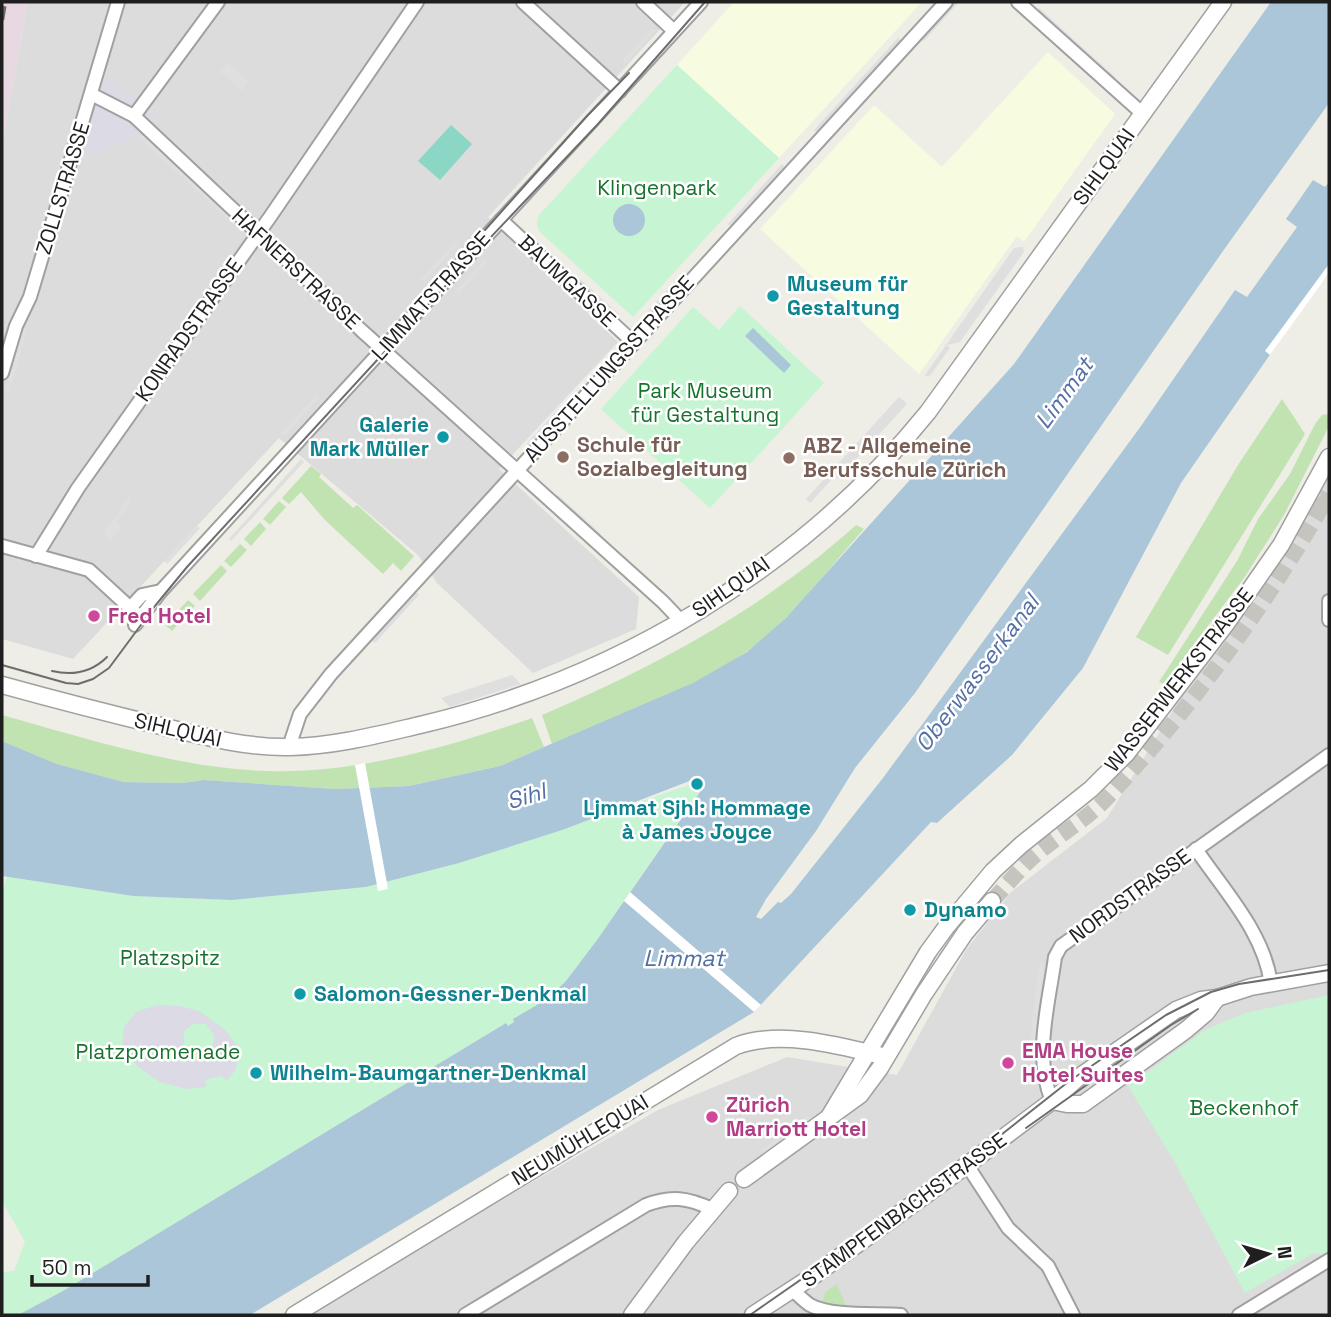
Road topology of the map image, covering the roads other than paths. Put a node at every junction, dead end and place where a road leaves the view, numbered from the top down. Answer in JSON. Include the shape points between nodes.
{"nodes":[{"id":1,"x":118,"y":2,"type":"edge"},
{"id":2,"x":218,"y":2,"type":"edge"},
{"id":3,"x":417,"y":2,"type":"edge"},
{"id":4,"x":523,"y":2,"type":"edge"},
{"id":5,"x":643,"y":2,"type":"edge"},
{"id":6,"x":701,"y":2,"type":"edge"},
{"id":7,"x":946,"y":2,"type":"edge"},
{"id":8,"x":1018,"y":2,"type":"edge"},
{"id":9,"x":1223,"y":2,"type":"edge"},
{"id":10,"x":674,"y":31,"type":"junction"},
{"id":11,"x":620,"y":90,"type":"junction"},
{"id":12,"x":91,"y":94,"type":"junction"},
{"id":13,"x":1143,"y":114,"type":"junction"},
{"id":14,"x":134,"y":116,"type":"junction"},
{"id":15,"x":501,"y":220,"type":"junction"},
{"id":16,"x":257,"y":232,"type":"junction"},
{"id":17,"x":633,"y":342,"type":"junction"},
{"id":18,"x":383,"y":349,"type":"junction"},
{"id":19,"x":2,"y":373,"type":"edge"},
{"id":20,"x":1329,"y":457,"type":"edge"},
{"id":21,"x":517,"y":469,"type":"junction"},
{"id":22,"x":2,"y":546,"type":"edge"},
{"id":23,"x":36,"y":556,"type":"junction"},
{"id":24,"x":162,"y":591,"type":"junction"},
{"id":25,"x":1329,"y":601,"type":"edge"},
{"id":26,"x":130,"y":608,"type":"junction"},
{"id":27,"x":1329,"y":620,"type":"edge"},
{"id":28,"x":682,"y":622,"type":"junction"},
{"id":29,"x":2,"y":685,"type":"edge"},
{"id":30,"x":289,"y":747,"type":"junction"},
{"id":31,"x":1328,"y":757,"type":"edge"},
{"id":32,"x":1196,"y":849,"type":"junction"},
{"id":33,"x":992,"y":901,"type":"tunnel mouth"},
{"id":34,"x":1329,"y":973,"type":"edge"},
{"id":35,"x":1271,"y":984,"type":"junction"},
{"id":36,"x":1217,"y":998,"type":"junction"},
{"id":37,"x":867,"y":1052,"type":"junction"},
{"id":38,"x":886,"y":1057,"type":"junction"},
{"id":39,"x":1052,"y":1101,"type":"junction"},
{"id":40,"x":829,"y":1117,"type":"junction"},
{"id":41,"x":967,"y":1165,"type":"junction"},
{"id":42,"x":744,"y":1180,"type":"dead end"},
{"id":43,"x":729,"y":1191,"type":"dead end"},
{"id":44,"x":712,"y":1209,"type":"junction"},
{"id":45,"x":1329,"y":1260,"type":"edge"},
{"id":46,"x":793,"y":1290,"type":"junction"},
{"id":47,"x":294,"y":1315,"type":"edge"},
{"id":48,"x":465,"y":1315,"type":"edge"},
{"id":49,"x":632,"y":1315,"type":"edge"},
{"id":50,"x":753,"y":1315,"type":"edge"},
{"id":51,"x":901,"y":1315,"type":"edge"},
{"id":52,"x":1073,"y":1315,"type":"edge"},
{"id":53,"x":1240,"y":1315,"type":"edge"}],
"edges":[{"from":1,"to":12,"type":"street","name":"ZOLLSTRASSE"},
{"from":2,"to":14,"type":"street"},
{"from":3,"to":16,"type":"street","name":"KONRADSTRASSE"},
{"from":4,"to":11,"type":"street"},
{"from":5,"to":10,"type":"street"},
{"from":6,"to":10,"type":"street","name":"LIMMATSTRASSE"},
{"from":7,"to":17,"type":"street","name":"AUSSTELLUNGSSTRASSE"},
{"from":8,"to":13,"type":"street"},
{"from":9,"to":13,"type":"street","name":"SIHLQUAI"},
{"from":10,"to":11,"type":"street","name":"LIMMATSTRASSE"},
{"from":11,"to":15,"type":"street","name":"LIMMATSTRASSE"},
{"from":12,"to":14,"type":"street","name":"HAFNERSTRASSE"},
{"from":12,"to":19,"type":"street","name":"ZOLLSTRASSE","via":[[30,297]]},
{"from":13,"to":28,"type":"street","name":"SIHLQUAI","via":[[898,449],[818,526]]},
{"from":14,"to":16,"type":"street","name":"HAFNERSTRASSE"},
{"from":15,"to":17,"type":"street","name":"BAUMGASSE"},
{"from":15,"to":18,"type":"street","name":"LIMMATSTRASSE"},
{"from":16,"to":18,"type":"street","name":"HAFNERSTRASSE"},
{"from":16,"to":23,"type":"street","name":"KONRADSTRASSE","via":[[78,488]]},
{"from":17,"to":21,"type":"street","name":"AUSSTELLUNGSSTRASSE"},
{"from":18,"to":21,"type":"street","name":"HAFNERSTRASSE"},
{"from":18,"to":24,"type":"street","name":"LIMMATSTRASSE"},
{"from":20,"to":37,"type":"street","name":"WASSERWERKSTRASSE","via":[[1281,545],[1159,712],[1091,789],[1021,845],[971,896],[929,952]]},
{"from":21,"to":28,"type":"street","name":"HAFNERSTRASSE"},
{"from":21,"to":30,"type":"street","name":"AUSSTELLUNGSSTRASSE","via":[[317,690],[300,714]]},
{"from":22,"to":23,"type":"street"},
{"from":23,"to":26,"type":"street","via":[[89,570]]},
{"from":24,"to":26,"type":"street","name":"LIMMATSTRASSE","via":[[142,595]]},
{"from":24,"to":26,"type":"street","name":"LIMMATSTRASSE","via":[[137,621]]},
{"from":25,"to":27,"type":"street"},
{"from":28,"to":30,"type":"street","name":"SIHLQUAI","via":[[594,667],[462,715],[367,738]]},
{"from":29,"to":30,"type":"street","name":"SIHLQUAI","via":[[203,737]]},
{"from":31,"to":32,"type":"street","name":"NORDSTRASSE"},
{"from":32,"to":35,"type":"street","via":[[1258,938]]},
{"from":32,"to":39,"type":"street","name":"NORDSTRASSE","via":[[1061,946],[1055,957],[1042,1055]]},
{"from":33,"to":38,"type":"street","name":"WASSERWERKSTRASSE","via":[[965,933]]},
{"from":34,"to":35,"type":"street","name":"STAMPFENBACHSTRASSE"},
{"from":35,"to":36,"type":"street","name":"STAMPFENBACHSTRASSE"},
{"from":36,"to":39,"type":"street","name":"STAMPFENBACHSTRASSE","via":[[1169,1014]]},
{"from":36,"to":39,"type":"street","via":[[1186,1030],[1083,1104]]},
{"from":37,"to":38,"type":"street","name":"NEUMÜHLEQUAI"},
{"from":37,"to":40,"type":"street","name":"WASSERWERKSTRASSE"},
{"from":37,"to":47,"type":"street","name":"NEUMÜHLEQUAI","via":[[777,1037],[736,1046]]},
{"from":38,"to":40,"type":"street","name":"WASSERWERKSTRASSE","via":[[860,1095]]},
{"from":39,"to":41,"type":"street","name":"STAMPFENBACHSTRASSE"},
{"from":40,"to":42,"type":"street","name":"WASSERWERKSTRASSE"},
{"from":41,"to":46,"type":"street","name":"STAMPFENBACHSTRASSE"},
{"from":41,"to":52,"type":"street","via":[[1008,1228],[1048,1266]]},
{"from":43,"to":44,"type":"street"},
{"from":44,"to":48,"type":"street","via":[[680,1197],[657,1200]]},
{"from":44,"to":49,"type":"street"},
{"from":45,"to":53,"type":"street"},
{"from":46,"to":50,"type":"street","name":"STAMPFENBACHSTRASSE"},
{"from":46,"to":51,"type":"street","via":[[817,1308]]}]}
